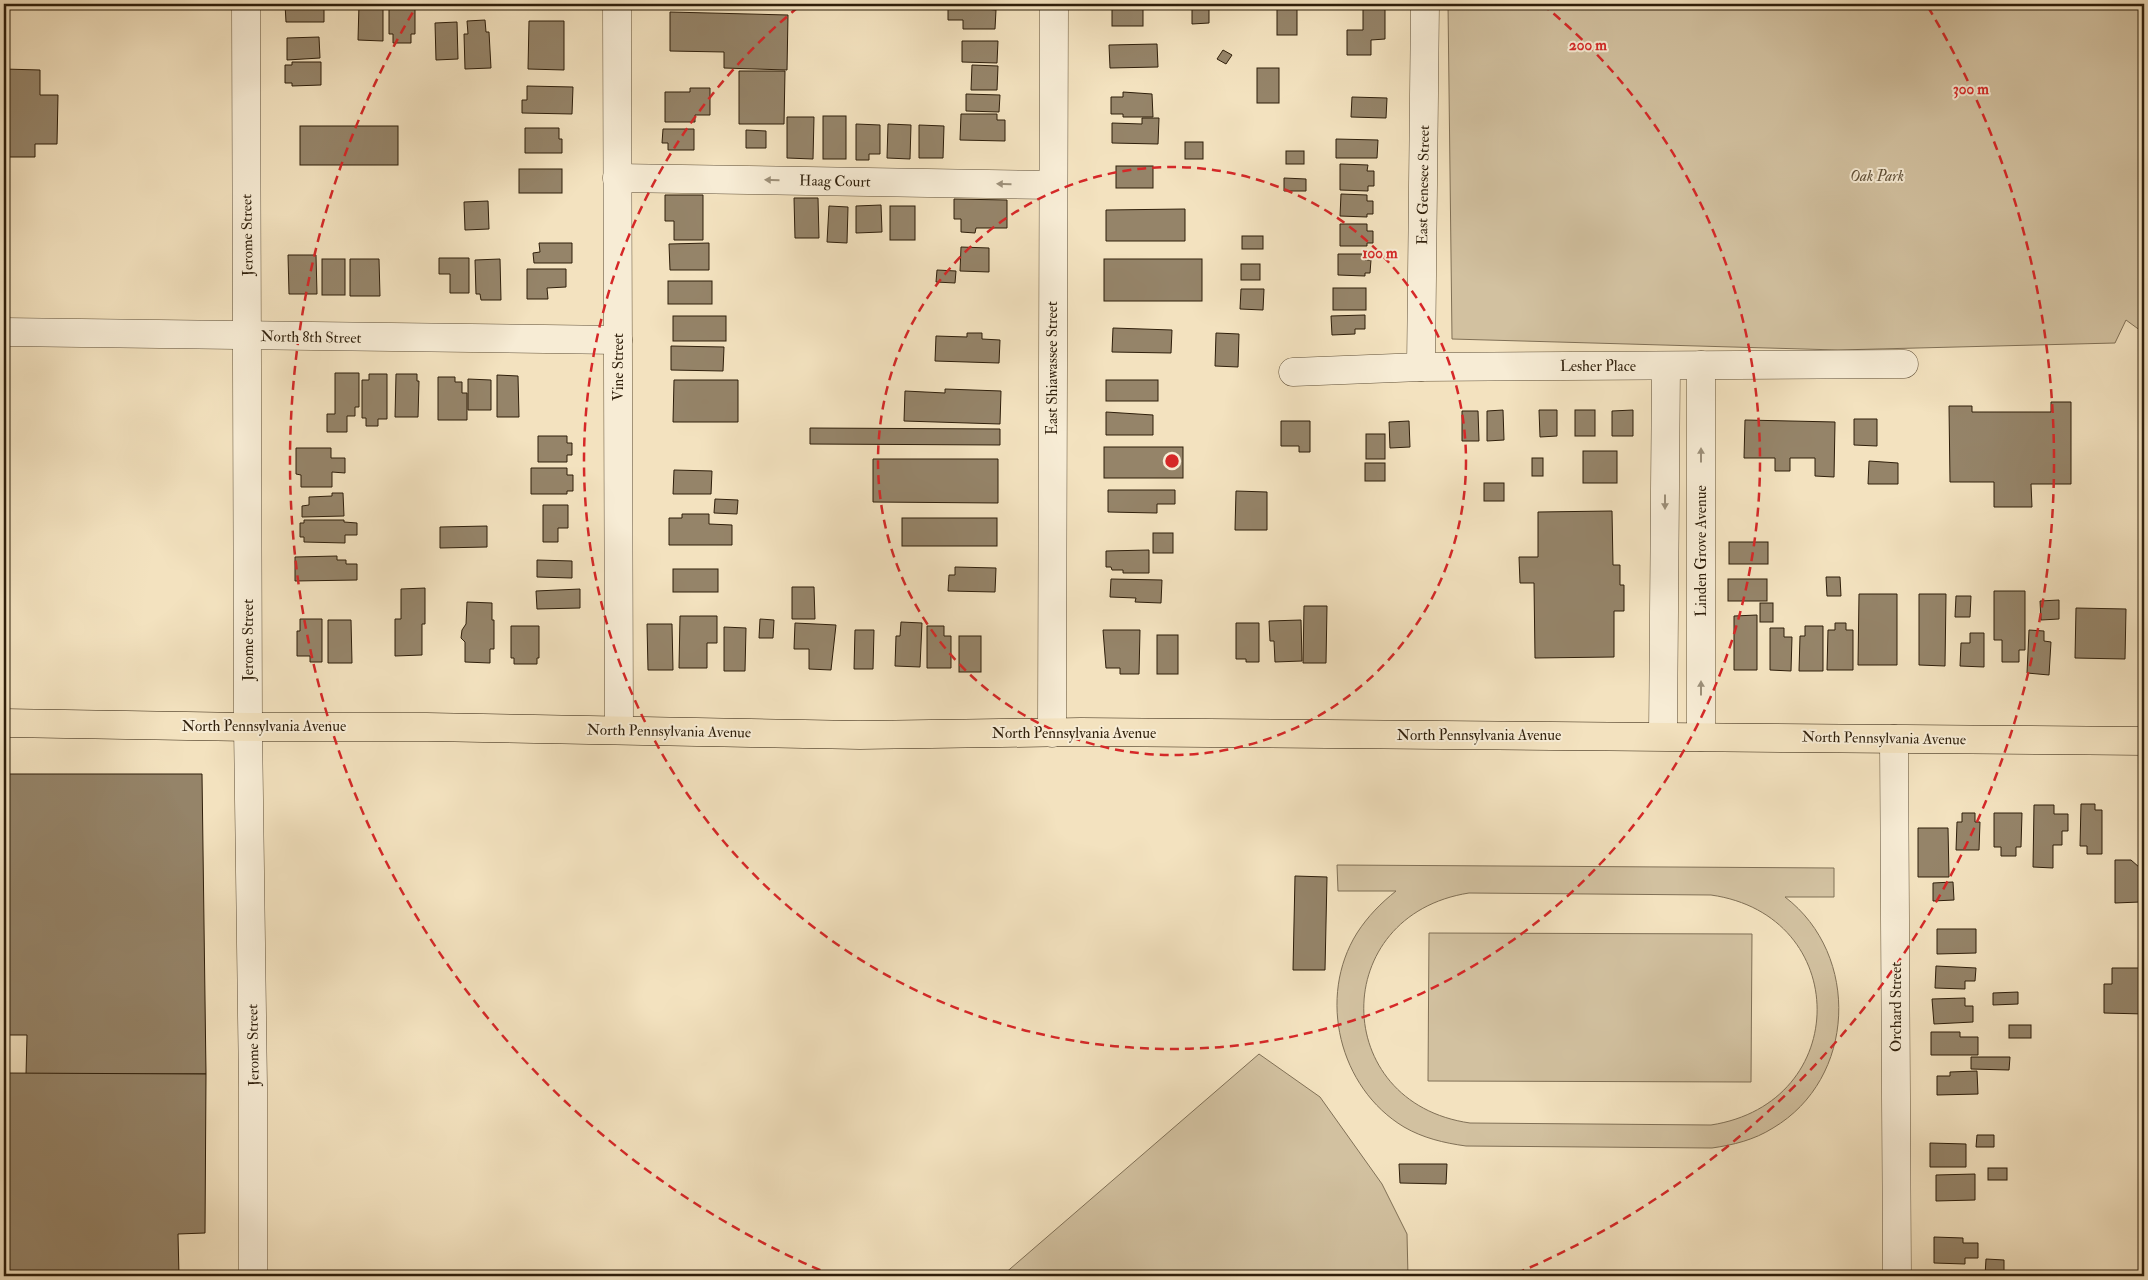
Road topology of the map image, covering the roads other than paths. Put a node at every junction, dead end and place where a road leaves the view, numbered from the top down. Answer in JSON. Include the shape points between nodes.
{"nodes":[{"id":1,"x":246,"y":4,"type":"edge"},
{"id":2,"x":617,"y":4,"type":"edge"},
{"id":3,"x":1054,"y":4,"type":"edge"},
{"id":4,"x":1425,"y":4,"type":"edge"},
{"id":5,"x":617,"y":178,"type":"junction"},
{"id":6,"x":1053,"y":185,"type":"junction"},
{"id":7,"x":4,"y":332,"type":"edge"},
{"id":8,"x":248,"y":336,"type":"junction"},
{"id":9,"x":618,"y":340,"type":"junction"},
{"id":10,"x":1904,"y":364,"type":"dead end"},
{"id":11,"x":1701,"y":365,"type":"junction"},
{"id":12,"x":1666,"y":366,"type":"junction"},
{"id":13,"x":1421,"y":367,"type":"junction"},
{"id":14,"x":1293,"y":372,"type":"dead end"},
{"id":15,"x":4,"y":723,"type":"edge"},
{"id":16,"x":248,"y":727,"type":"junction"},
{"id":17,"x":619,"y":730,"type":"junction"},
{"id":18,"x":1052,"y":733,"type":"junction"},
{"id":19,"x":1664,"y":736,"type":"junction"},
{"id":20,"x":1701,"y":737,"type":"junction"},
{"id":21,"x":1894,"y":739,"type":"junction"},
{"id":22,"x":2144,"y":741,"type":"edge"},
{"id":23,"x":253,"y":1276,"type":"edge"},
{"id":24,"x":1897,"y":1276,"type":"edge"}],
"edges":[{"from":1,"to":8,"type":"street","name":"Jerome Street"},
{"from":2,"to":5,"type":"street","name":"Vine Street"},
{"from":3,"to":6,"type":"street","name":"East Shiawassee Street"},
{"from":4,"to":13,"type":"street","name":"East Genesee Street"},
{"from":6,"to":5,"type":"street","name":"Haag Court","one_way":true},
{"from":5,"to":9,"type":"street","name":"Vine Street"},
{"from":6,"to":18,"type":"street","name":"East Shiawassee Street"},
{"from":7,"to":8,"type":"street","name":"North 8th Street"},
{"from":8,"to":9,"type":"street","name":"North 8th Street"},
{"from":8,"to":16,"type":"street","name":"Jerome Street"},
{"from":9,"to":17,"type":"street","name":"Vine Street"},
{"from":10,"to":11,"type":"street","name":"Lesher Place"},
{"from":11,"to":12,"type":"street","name":"Lesher Place"},
{"from":20,"to":11,"type":"street","name":"Linden Grove Avenue","one_way":true},
{"from":12,"to":13,"type":"street","name":"Lesher Place"},
{"from":12,"to":19,"type":"street","one_way":true},
{"from":13,"to":14,"type":"street","name":"Lesher Place"},
{"from":15,"to":16,"type":"main road","name":"North Pennsylvania Avenue"},
{"from":16,"to":17,"type":"main road","name":"North Pennsylvania Avenue"},
{"from":16,"to":23,"type":"street","name":"Jerome Street"},
{"from":17,"to":18,"type":"main road","name":"North Pennsylvania Avenue","via":[[860,735]]},
{"from":18,"to":19,"type":"main road","name":"North Pennsylvania Avenue"},
{"from":19,"to":20,"type":"main road","name":"North Pennsylvania Avenue"},
{"from":20,"to":21,"type":"main road","name":"North Pennsylvania Avenue"},
{"from":21,"to":22,"type":"main road","name":"North Pennsylvania Avenue"},
{"from":21,"to":24,"type":"street","name":"Orchard Street"}]}
